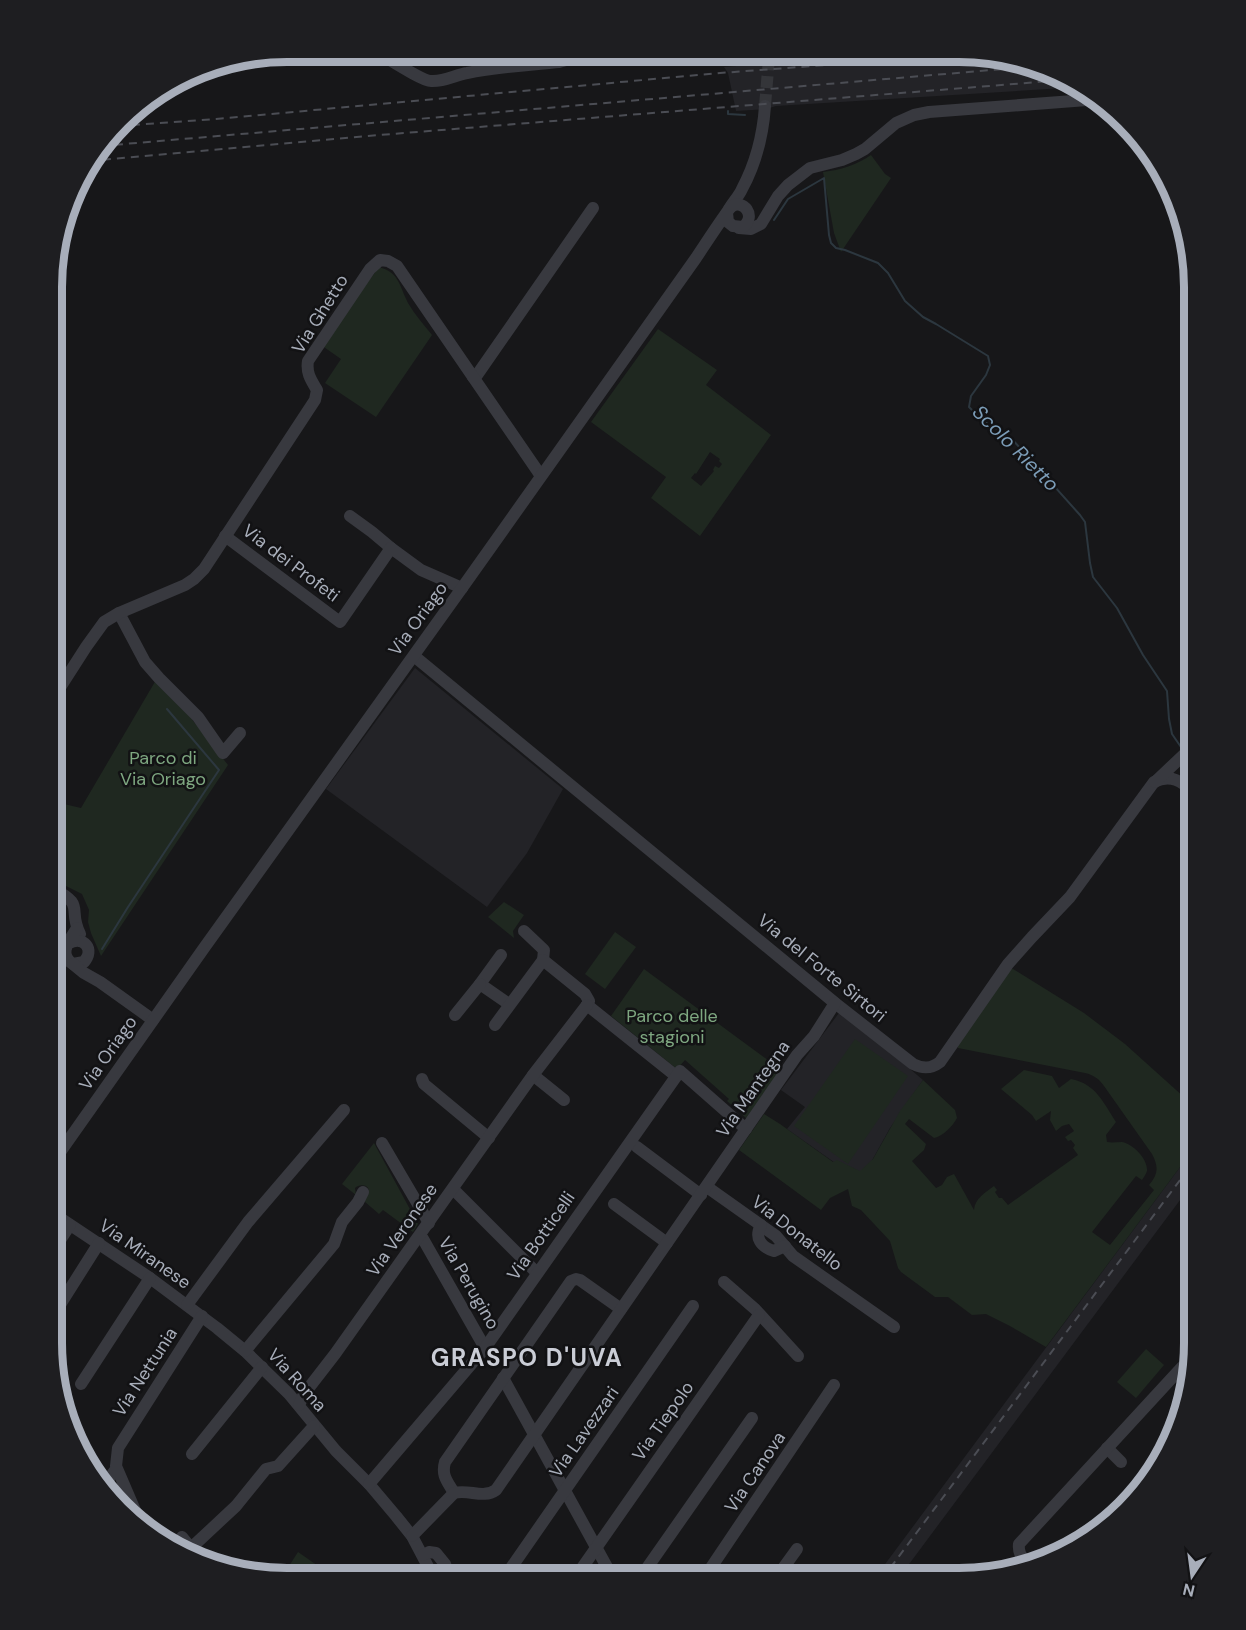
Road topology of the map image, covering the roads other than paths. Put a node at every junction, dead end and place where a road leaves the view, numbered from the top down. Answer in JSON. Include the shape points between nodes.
{"nodes":[{"id":1,"x":394,"y":62,"type":"edge"},
{"id":2,"x":559,"y":62,"type":"edge"},
{"id":3,"x":1086,"y":100,"type":"edge"},
{"id":4,"x":765,"y":106,"type":"tunnel mouth"},
{"id":5,"x":742,"y":191,"type":"junction"},
{"id":6,"x":771,"y":205,"type":"junction"},
{"id":7,"x":743,"y":206,"type":"junction"},
{"id":8,"x":593,"y":208,"type":"dead end"},
{"id":9,"x":728,"y":211,"type":"junction"},
{"id":10,"x":736,"y":227,"type":"junction"},
{"id":11,"x":710,"y":237,"type":"junction"},
{"id":12,"x":473,"y":377,"type":"junction"},
{"id":13,"x":541,"y":476,"type":"junction"},
{"id":14,"x":350,"y":516,"type":"dead end"},
{"id":15,"x":225,"y":536,"type":"junction"},
{"id":16,"x":391,"y":548,"type":"junction"},
{"id":17,"x":462,"y":588,"type":"junction"},
{"id":18,"x":119,"y":613,"type":"junction"},
{"id":19,"x":414,"y":656,"type":"junction"},
{"id":20,"x":62,"y":685,"type":"edge"},
{"id":21,"x":240,"y":734,"type":"dead end"},
{"id":22,"x":1184,"y":756,"type":"edge"},
{"id":23,"x":1154,"y":782,"type":"junction"},
{"id":24,"x":1184,"y":785,"type":"edge"},
{"id":25,"x":62,"y":893,"type":"edge"},
{"id":26,"x":77,"y":928,"type":"junction"},
{"id":27,"x":524,"y":931,"type":"dead end"},
{"id":28,"x":69,"y":943,"type":"junction"},
{"id":29,"x":84,"y":943,"type":"junction"},
{"id":30,"x":501,"y":955,"type":"dead end"},
{"id":31,"x":88,"y":956,"type":"junction"},
{"id":32,"x":543,"y":960,"type":"junction"},
{"id":33,"x":74,"y":964,"type":"junction"},
{"id":34,"x":100,"y":982,"type":"junction"},
{"id":35,"x":480,"y":984,"type":"junction"},
{"id":36,"x":835,"y":1003,"type":"junction"},
{"id":37,"x":509,"y":1004,"type":"junction"},
{"id":38,"x":587,"y":1005,"type":"junction"},
{"id":39,"x":455,"y":1015,"type":"dead end"},
{"id":40,"x":153,"y":1020,"type":"junction"},
{"id":41,"x":495,"y":1025,"type":"dead end"},
{"id":42,"x":533,"y":1075,"type":"junction"},
{"id":43,"x":676,"y":1076,"type":"junction"},
{"id":44,"x":422,"y":1079,"type":"dead end"},
{"id":45,"x":564,"y":1100,"type":"dead end"},
{"id":46,"x":345,"y":1110,"type":"dead end"},
{"id":47,"x":746,"y":1129,"type":"junction"},
{"id":48,"x":489,"y":1138,"type":"junction"},
{"id":49,"x":382,"y":1143,"type":"dead end"},
{"id":50,"x":637,"y":1147,"type":"dead end"},
{"id":51,"x":62,"y":1149,"type":"edge"},
{"id":52,"x":453,"y":1189,"type":"junction"},
{"id":53,"x":704,"y":1191,"type":"junction"},
{"id":54,"x":363,"y":1192,"type":"dead end"},
{"id":55,"x":614,"y":1204,"type":"dead end"},
{"id":56,"x":62,"y":1220,"type":"edge"},
{"id":57,"x":429,"y":1223,"type":"junction"},
{"id":58,"x":70,"y":1225,"type":"junction"},
{"id":59,"x":420,"y":1236,"type":"junction"},
{"id":60,"x":62,"y":1237,"type":"edge"},
{"id":61,"x":99,"y":1243,"type":"junction"},
{"id":62,"x":667,"y":1243,"type":"junction"},
{"id":63,"x":537,"y":1273,"type":"junction"},
{"id":64,"x":150,"y":1278,"type":"junction"},
{"id":65,"x":724,"y":1282,"type":"dead end"},
{"id":66,"x":62,"y":1302,"type":"edge"},
{"id":67,"x":188,"y":1305,"type":"junction"},
{"id":68,"x":693,"y":1306,"type":"dead end"},
{"id":69,"x":621,"y":1309,"type":"junction"},
{"id":70,"x":759,"y":1315,"type":"junction"},
{"id":71,"x":202,"y":1316,"type":"junction"},
{"id":72,"x":894,"y":1327,"type":"dead end"},
{"id":73,"x":217,"y":1328,"type":"joint"},
{"id":74,"x":485,"y":1348,"type":"junction"},
{"id":75,"x":245,"y":1351,"type":"junction"},
{"id":76,"x":798,"y":1356,"type":"dead end"},
{"id":77,"x":262,"y":1367,"type":"junction"},
{"id":78,"x":1182,"y":1367,"type":"dead end"},
{"id":79,"x":503,"y":1378,"type":"junction"},
{"id":80,"x":81,"y":1384,"type":"dead end"},
{"id":81,"x":834,"y":1385,"type":"dead end"},
{"id":82,"x":299,"y":1405,"type":"junction"},
{"id":83,"x":752,"y":1418,"type":"dead end"},
{"id":84,"x":314,"y":1426,"type":"junction"},
{"id":85,"x":534,"y":1435,"type":"junction"},
{"id":86,"x":1107,"y":1448,"type":"junction"},
{"id":87,"x":192,"y":1454,"type":"dead end"},
{"id":88,"x":346,"y":1462,"type":"junction"},
{"id":89,"x":1121,"y":1462,"type":"dead end"},
{"id":90,"x":116,"y":1469,"type":"junction"},
{"id":91,"x":108,"y":1480,"type":"edge"},
{"id":92,"x":369,"y":1484,"type":"junction"},
{"id":93,"x":565,"y":1491,"type":"junction"},
{"id":94,"x":454,"y":1493,"type":"junction"},
{"id":95,"x":134,"y":1510,"type":"edge"},
{"id":96,"x":390,"y":1520,"type":"junction"},
{"id":97,"x":412,"y":1536,"type":"junction"},
{"id":98,"x":182,"y":1538,"type":"dead end"},
{"id":99,"x":189,"y":1546,"type":"edge"},
{"id":100,"x":192,"y":1547,"type":"edge"},
{"id":101,"x":596,"y":1548,"type":"junction"},
{"id":102,"x":797,"y":1549,"type":"dead end"},
{"id":103,"x":420,"y":1558,"type":"junction"},
{"id":104,"x":1024,"y":1559,"type":"edge"},
{"id":105,"x":422,"y":1568,"type":"edge"},
{"id":106,"x":427,"y":1568,"type":"edge"},
{"id":107,"x":446,"y":1568,"type":"edge"},
{"id":108,"x":511,"y":1568,"type":"edge"},
{"id":109,"x":582,"y":1568,"type":"edge"},
{"id":110,"x":607,"y":1568,"type":"edge"},
{"id":111,"x":647,"y":1568,"type":"edge"},
{"id":112,"x":712,"y":1568,"type":"edge"},
{"id":113,"x":783,"y":1568,"type":"edge"}],
"edges":[{"from":1,"to":2,"type":"street","via":[[432,81],[465,73]]},
{"from":3,"to":6,"type":"street","via":[[914,115],[896,123],[856,154],[810,168]]},
{"from":4,"to":5,"type":"street","name":"Via Oriago","via":[[758,148]]},
{"from":5,"to":7,"type":"street","name":"Via Oriago"},
{"from":5,"to":9,"type":"street","name":"Via Oriago"},
{"from":6,"to":7,"type":"street","via":[[758,210]]},
{"from":6,"to":10,"type":"street","via":[[761,224],[751,229]]},
{"from":7,"to":9,"type":"street","via":[[736,205]]},
{"from":7,"to":10,"type":"street","name":"Via Oriago","via":[[749,214],[748,221]]},
{"from":8,"to":12,"type":"street"},
{"from":9,"to":10,"type":"street","via":[[728,222]]},
{"from":9,"to":11,"type":"street","name":"Via Oriago"},
{"from":10,"to":11,"type":"street","name":"Via Oriago","via":[[721,229]]},
{"from":11,"to":13,"type":"street","name":"Via Oriago"},
{"from":12,"to":13,"type":"street","name":"Via Ghetto"},
{"from":12,"to":15,"type":"street","name":"Via Ghetto","via":[[397,266],[380,260],[308,360],[309,377],[317,390],[315,400]]},
{"from":13,"to":17,"type":"street","name":"Via Oriago"},
{"from":14,"to":16,"type":"street"},
{"from":15,"to":16,"type":"street","name":"Via dei Profeti","via":[[340,622]]},
{"from":15,"to":18,"type":"street","name":"Via Ghetto","via":[[204,569],[190,582]]},
{"from":16,"to":17,"type":"street","via":[[421,570]]},
{"from":17,"to":19,"type":"street","name":"Via Oriago"},
{"from":18,"to":20,"type":"street","name":"Via Ghetto","via":[[104,622]]},
{"from":18,"to":21,"type":"street","via":[[145,662],[198,717],[223,753]]},
{"from":19,"to":36,"type":"street","name":"Via del Forte Sirtori"},
{"from":19,"to":40,"type":"street","name":"Via Oriago"},
{"from":22,"to":23,"type":"street","name":"Via del Forte Sirtori"},
{"from":23,"to":24,"type":"street","via":[[1176,779]]},
{"from":23,"to":36,"type":"street","name":"Via del Forte Sirtori","via":[[1070,897],[1008,964],[937,1064],[928,1068],[913,1064]]},
{"from":25,"to":26,"type":"street","name":"Via Oriago","via":[[74,904]]},
{"from":26,"to":28,"type":"street"},
{"from":26,"to":29,"type":"street","name":"Via Oriago"},
{"from":27,"to":32,"type":"street","via":[[544,950]]},
{"from":28,"to":29,"type":"street"},
{"from":28,"to":33,"type":"street","via":[[65,954]]},
{"from":29,"to":31,"type":"street","name":"Via Oriago"},
{"from":30,"to":35,"type":"street"},
{"from":31,"to":33,"type":"street","via":[[84,962]]},
{"from":31,"to":34,"type":"street","name":"Via Oriago","via":[[89,968]]},
{"from":32,"to":37,"type":"street"},
{"from":32,"to":38,"type":"street","via":[[585,994]]},
{"from":33,"to":34,"type":"street","name":"Via Oriago"},
{"from":34,"to":40,"type":"street","name":"Via Oriago"},
{"from":35,"to":37,"type":"street"},
{"from":35,"to":39,"type":"street"},
{"from":36,"to":47,"type":"street","name":"Via Mantegna"},
{"from":37,"to":41,"type":"street"},
{"from":38,"to":42,"type":"street","name":"Via Veronese"},
{"from":38,"to":43,"type":"street"},
{"from":40,"to":51,"type":"street","name":"Via Oriago"},
{"from":42,"to":45,"type":"street"},
{"from":42,"to":48,"type":"street","name":"Via Veronese"},
{"from":43,"to":47,"type":"street","via":[[680,1071]]},
{"from":43,"to":63,"type":"street","name":"Via Botticelli"},
{"from":44,"to":48,"type":"street"},
{"from":46,"to":67,"type":"street","via":[[248,1222]]},
{"from":47,"to":53,"type":"street","name":"Via Mantegna"},
{"from":48,"to":52,"type":"street","name":"Via Veronese"},
{"from":49,"to":57,"type":"street"},
{"from":50,"to":53,"type":"street"},
{"from":52,"to":57,"type":"street","name":"Via Veronese"},
{"from":52,"to":63,"type":"street"},
{"from":53,"to":62,"type":"street","name":"Via Mantegna"},
{"from":53,"to":72,"type":"street","name":"Via Donatello","via":[[776,1236],[793,1256]]},
{"from":54,"to":75,"type":"street","via":[[342,1222],[334,1244]]},
{"from":55,"to":62,"type":"street"},
{"from":56,"to":58,"type":"street","name":"Via Miranese"},
{"from":57,"to":59,"type":"street","name":"Via Veronese"},
{"from":58,"to":60,"type":"street"},
{"from":58,"to":61,"type":"street","name":"Via Miranese"},
{"from":59,"to":74,"type":"street","name":"Via Perugino"},
{"from":59,"to":82,"type":"street","name":"Via Veronese"},
{"from":61,"to":64,"type":"street","name":"Via Miranese"},
{"from":61,"to":66,"type":"street"},
{"from":62,"to":69,"type":"street","name":"Via Mantegna"},
{"from":63,"to":74,"type":"street","name":"Via Botticelli"},
{"from":64,"to":67,"type":"street","name":"Via Miranese"},
{"from":64,"to":80,"type":"street"},
{"from":65,"to":70,"type":"street"},
{"from":67,"to":71,"type":"street","name":"Via Miranese"},
{"from":68,"to":93,"type":"street","name":"Via Lavezzari"},
{"from":69,"to":79,"type":"street","via":[[573,1279]]},
{"from":69,"to":85,"type":"street","name":"Via Mantegna"},
{"from":70,"to":76,"type":"street"},
{"from":70,"to":101,"type":"street","name":"Via Tiepolo"},
{"from":71,"to":73,"type":"street","name":"Via Miranese"},
{"from":71,"to":90,"type":"street","name":"Via Nettunia","via":[[118,1448]]},
{"from":73,"to":75,"type":"street","name":"Via Roma"},
{"from":74,"to":92,"type":"street","name":"Via Botticelli"},
{"from":75,"to":77,"type":"street","name":"Via Roma"},
{"from":77,"to":82,"type":"street","name":"Via Roma"},
{"from":77,"to":87,"type":"street"},
{"from":78,"to":86,"type":"street"},
{"from":79,"to":85,"type":"street"},
{"from":79,"to":94,"type":"street","via":[[445,1462],[444,1476]]},
{"from":81,"to":112,"type":"street","name":"Via Canova"},
{"from":82,"to":84,"type":"street","name":"Via Roma"},
{"from":83,"to":111,"type":"street"},
{"from":84,"to":88,"type":"street","name":"Via Roma"},
{"from":84,"to":100,"type":"street","via":[[278,1466],[267,1469],[236,1506]]},
{"from":85,"to":93,"type":"street"},
{"from":85,"to":94,"type":"street","name":"Via Mantegna","via":[[492,1493]]},
{"from":86,"to":89,"type":"street"},
{"from":86,"to":104,"type":"street","via":[[1019,1544]]},
{"from":88,"to":92,"type":"street","name":"Via Roma"},
{"from":88,"to":96,"type":"street","name":"Via Roma"},
{"from":90,"to":91,"type":"street"},
{"from":90,"to":95,"type":"street"},
{"from":92,"to":97,"type":"street","name":"Via Roma"},
{"from":93,"to":101,"type":"street"},
{"from":93,"to":108,"type":"street","name":"Via Lavezzari"},
{"from":94,"to":97,"type":"street"},
{"from":96,"to":97,"type":"street","via":[[407,1537]]},
{"from":96,"to":103,"type":"street","name":"Via Roma"},
{"from":97,"to":103,"type":"street"},
{"from":98,"to":99,"type":"street"},
{"from":101,"to":109,"type":"street","name":"Via Tiepolo"},
{"from":101,"to":110,"type":"street"},
{"from":102,"to":113,"type":"street"},
{"from":103,"to":105,"type":"street","name":"Via Roma"},
{"from":103,"to":106,"type":"street","name":"Via Roma"},
{"from":103,"to":107,"type":"street","via":[[436,1553]]}]}
